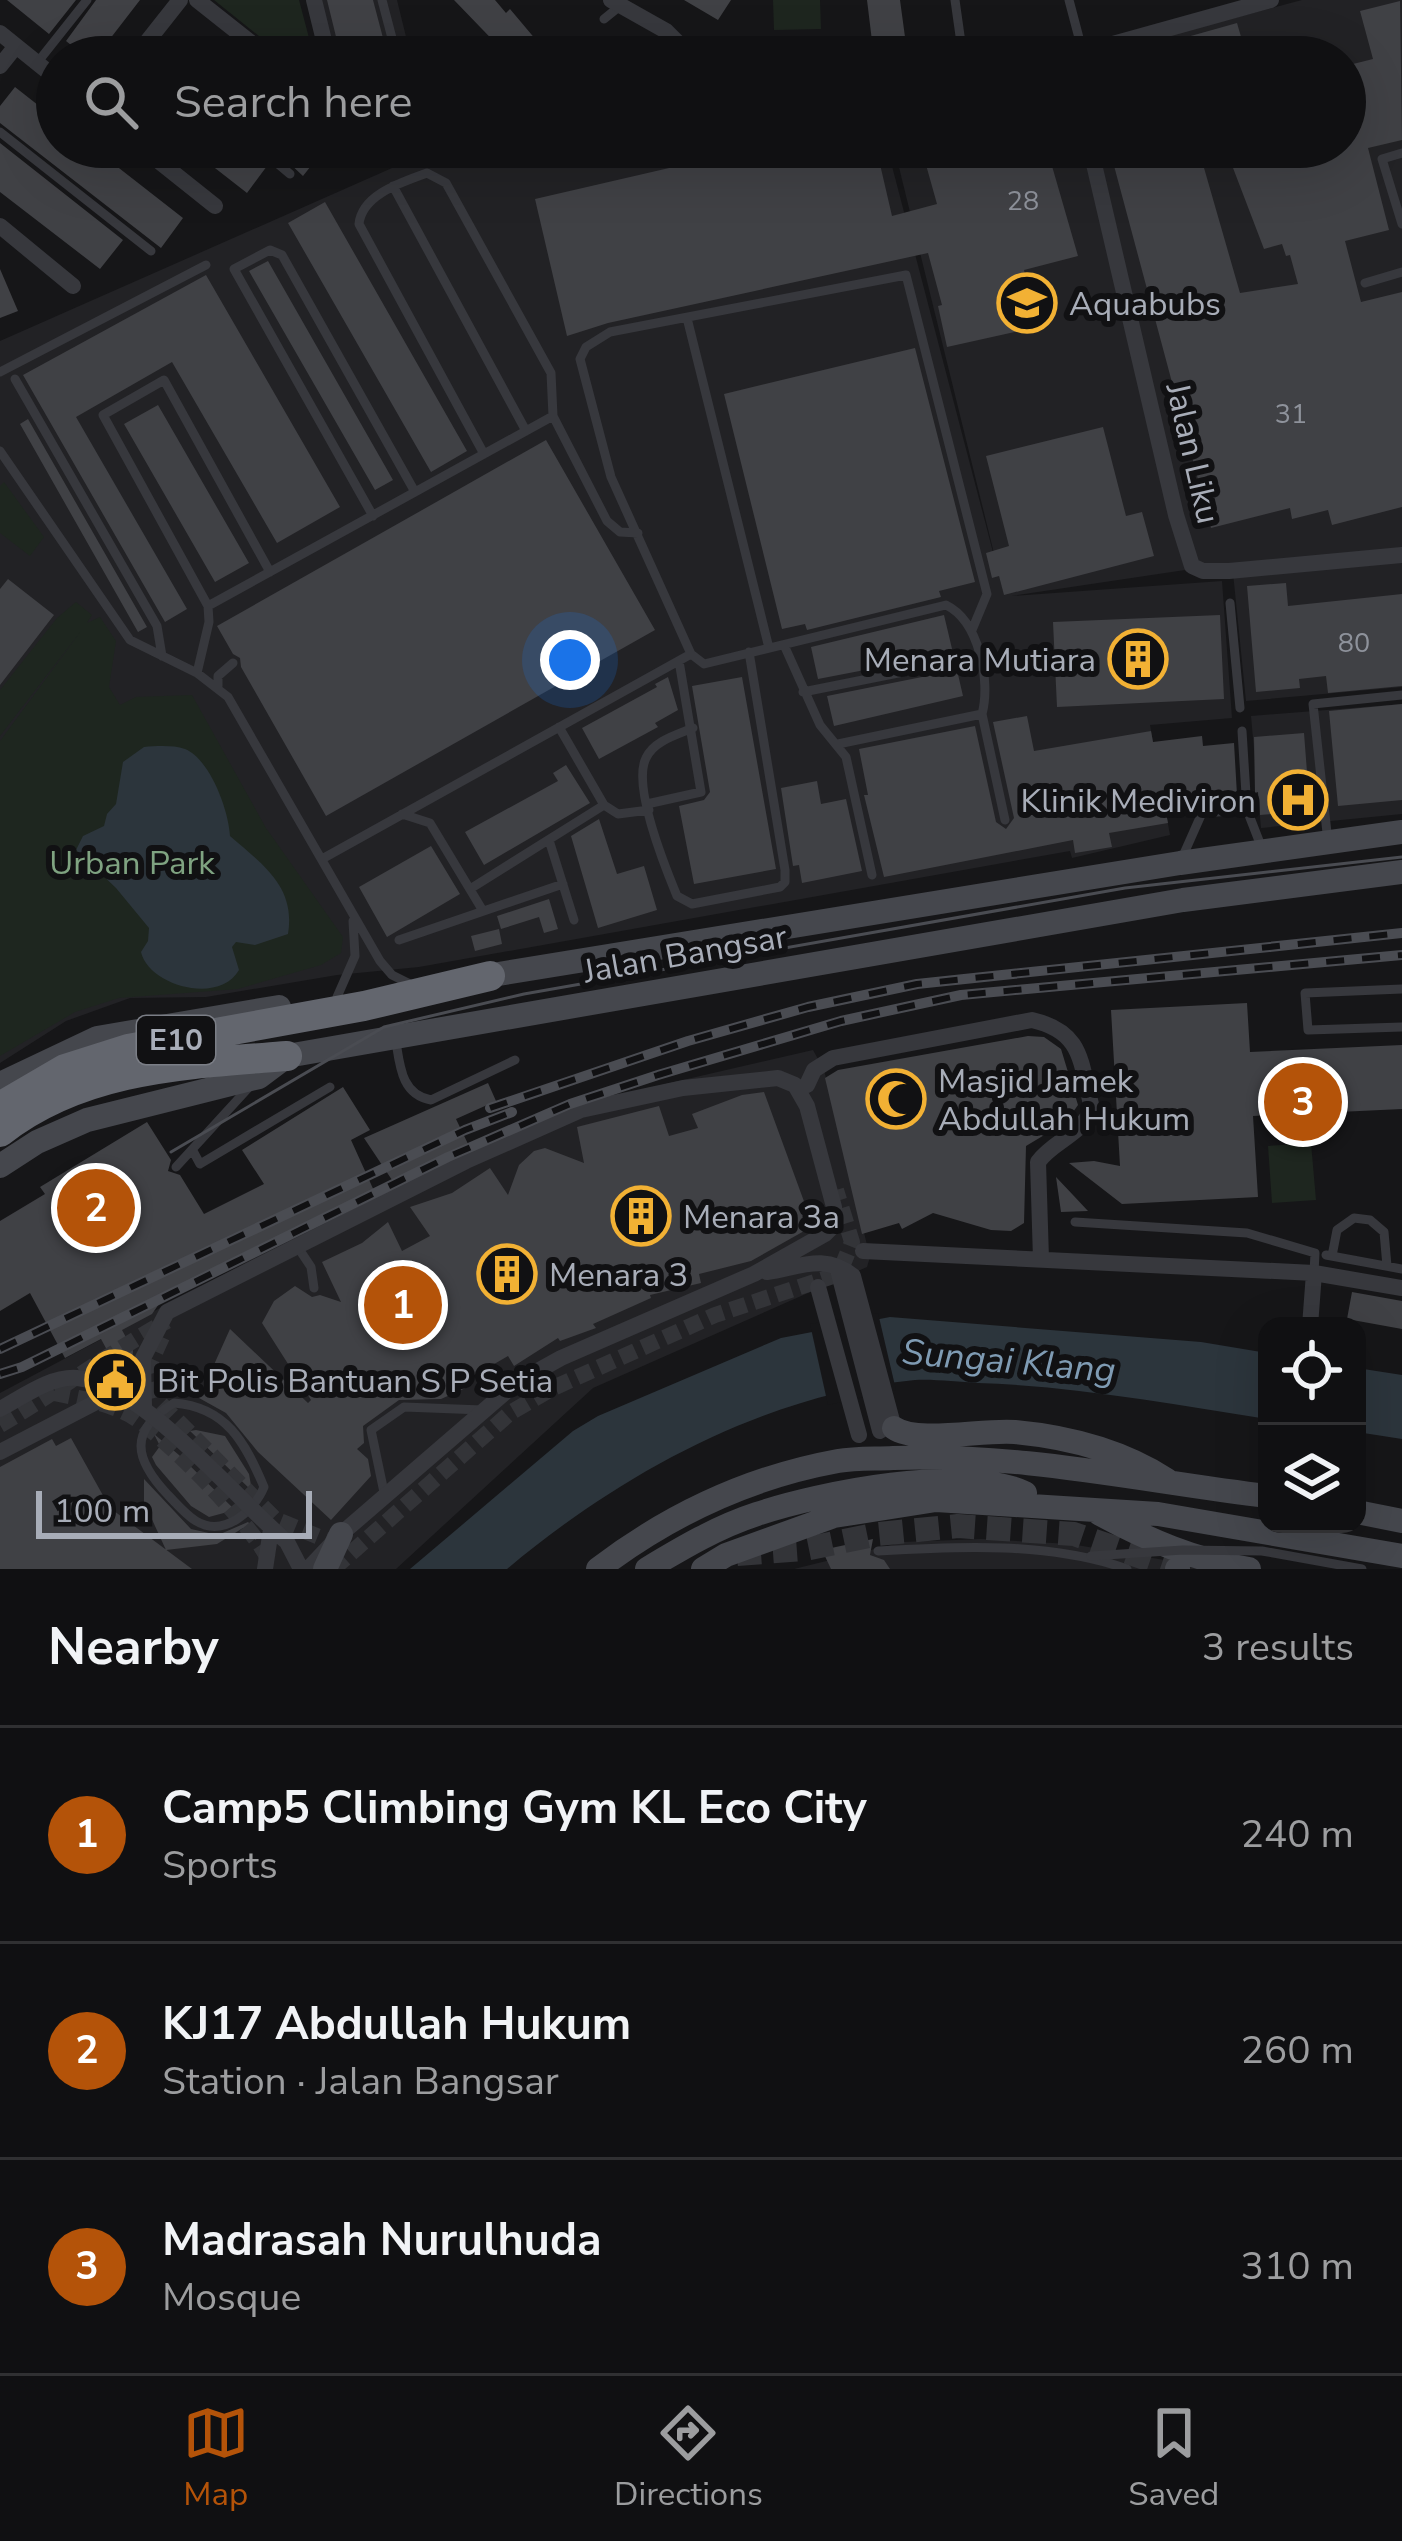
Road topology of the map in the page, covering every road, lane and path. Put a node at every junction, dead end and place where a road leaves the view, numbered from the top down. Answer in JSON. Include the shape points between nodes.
{"nodes":[{"id":1,"x":180,"y":0,"type":"edge"},
{"id":2,"x":197,"y":0,"type":"edge"},
{"id":3,"x":314,"y":0,"type":"edge"},
{"id":4,"x":382,"y":0,"type":"edge"},
{"id":5,"x":955,"y":0,"type":"edge"},
{"id":6,"x":1069,"y":0,"type":"edge"},
{"id":7,"x":1271,"y":0,"type":"edge"},
{"id":8,"x":83,"y":2,"type":"edge"},
{"id":9,"x":615,"y":3,"type":"edge"},
{"id":10,"x":604,"y":19,"type":"dead end"},
{"id":11,"x":0,"y":33,"type":"edge"},
{"id":12,"x":57,"y":36,"type":"edge"},
{"id":13,"x":154,"y":36,"type":"edge"},
{"id":14,"x":242,"y":36,"type":"edge"},
{"id":15,"x":323,"y":36,"type":"edge"},
{"id":16,"x":392,"y":36,"type":"edge"},
{"id":17,"x":671,"y":36,"type":"edge"},
{"id":18,"x":960,"y":36,"type":"edge"},
{"id":19,"x":1070,"y":36,"type":"edge"},
{"id":20,"x":1142,"y":36,"type":"edge"},
{"id":21,"x":16,"y":46,"type":"junction"},
{"id":22,"x":36,"y":62,"type":"edge"},
{"id":23,"x":0,"y":66,"type":"edge"},
{"id":24,"x":0,"y":132,"type":"edge"},
{"id":25,"x":1402,"y":153,"type":"edge"},
{"id":26,"x":36,"y":160,"type":"edge"},
{"id":27,"x":46,"y":168,"type":"edge"},
{"id":28,"x":167,"y":168,"type":"edge"},
{"id":29,"x":284,"y":168,"type":"edge"},
{"id":30,"x":1095,"y":168,"type":"edge"},
{"id":31,"x":290,"y":173,"type":"dead end"},
{"id":32,"x":393,"y":186,"type":"junction"},
{"id":33,"x":214,"y":206,"type":"dead end"},
{"id":34,"x":1402,"y":224,"type":"edge"},
{"id":35,"x":5,"y":236,"type":"edge"},
{"id":36,"x":151,"y":250,"type":"dead end"},
{"id":37,"x":206,"y":265,"type":"dead end"},
{"id":38,"x":1402,"y":272,"type":"edge"},
{"id":39,"x":1365,"y":283,"type":"dead end"},
{"id":40,"x":73,"y":286,"type":"dead end"},
{"id":41,"x":687,"y":318,"type":"junction"},
{"id":42,"x":0,"y":372,"type":"edge"},
{"id":43,"x":15,"y":379,"type":"dead end"},
{"id":44,"x":553,"y":416,"type":"junction"},
{"id":45,"x":526,"y":431,"type":"junction"},
{"id":46,"x":2,"y":449,"type":"edge"},
{"id":47,"x":484,"y":454,"type":"junction"},
{"id":48,"x":415,"y":492,"type":"junction"},
{"id":49,"x":374,"y":516,"type":"junction"},
{"id":50,"x":638,"y":533,"type":"junction"},
{"id":51,"x":1402,"y":555,"type":"edge"},
{"id":52,"x":270,"y":572,"type":"junction"},
{"id":53,"x":1230,"y":603,"type":"dead end"},
{"id":54,"x":208,"y":606,"type":"junction"},
{"id":55,"x":972,"y":630,"type":"junction"},
{"id":56,"x":784,"y":645,"type":"junction"},
{"id":57,"x":769,"y":648,"type":"junction"},
{"id":58,"x":749,"y":652,"type":"junction"},
{"id":59,"x":691,"y":654,"type":"junction"},
{"id":60,"x":162,"y":656,"type":"junction"},
{"id":61,"x":978,"y":657,"type":"junction"},
{"id":62,"x":679,"y":661,"type":"junction"},
{"id":63,"x":233,"y":662,"type":"dead end"},
{"id":64,"x":197,"y":673,"type":"junction"},
{"id":65,"x":218,"y":686,"type":"junction"},
{"id":66,"x":803,"y":692,"type":"junction"},
{"id":67,"x":1402,"y":694,"type":"edge"},
{"id":68,"x":1240,"y":708,"type":"dead end"},
{"id":69,"x":982,"y":714,"type":"junction"},
{"id":70,"x":559,"y":727,"type":"junction"},
{"id":71,"x":693,"y":728,"type":"junction"},
{"id":72,"x":1242,"y":731,"type":"dead end"},
{"id":73,"x":838,"y":744,"type":"junction"},
{"id":74,"x":604,"y":805,"type":"junction"},
{"id":75,"x":648,"y":807,"type":"junction"},
{"id":76,"x":1247,"y":809,"type":"junction"},
{"id":77,"x":402,"y":814,"type":"junction"},
{"id":78,"x":1005,"y":820,"type":"dead end"},
{"id":79,"x":1402,"y":832,"type":"edge"},
{"id":80,"x":549,"y":839,"type":"junction"},
{"id":81,"x":1328,"y":842,"type":"junction"},
{"id":82,"x":1263,"y":851,"type":"junction"},
{"id":83,"x":322,"y":860,"type":"junction"},
{"id":84,"x":1180,"y":863,"type":"junction"},
{"id":85,"x":1402,"y":872,"type":"edge"},
{"id":86,"x":872,"y":875,"type":"dead end"},
{"id":87,"x":562,"y":884,"type":"junction"},
{"id":88,"x":470,"y":889,"type":"junction"},
{"id":89,"x":351,"y":910,"type":"junction"},
{"id":90,"x":483,"y":911,"type":"junction"},
{"id":91,"x":574,"y":920,"type":"dead end"},
{"id":92,"x":399,"y":940,"type":"dead end"},
{"id":93,"x":490,"y":976,"type":"junction"},
{"id":94,"x":412,"y":985,"type":"junction"},
{"id":95,"x":1402,"y":989,"type":"edge"},
{"id":96,"x":350,"y":1001,"type":"junction"},
{"id":97,"x":1402,"y":1027,"type":"edge"},
{"id":98,"x":396,"y":1039,"type":"junction"},
{"id":99,"x":287,"y":1056,"type":"joint"},
{"id":100,"x":515,"y":1060,"type":"dead end"},
{"id":101,"x":249,"y":1069,"type":"junction"},
{"id":102,"x":0,"y":1084,"type":"edge"},
{"id":103,"x":807,"y":1085,"type":"dead end"},
{"id":104,"x":330,"y":1087,"type":"dead end"},
{"id":105,"x":0,"y":1107,"type":"edge"},
{"id":106,"x":0,"y":1132,"type":"edge"},
{"id":107,"x":193,"y":1151,"type":"junction"},
{"id":108,"x":0,"y":1166,"type":"edge"},
{"id":109,"x":176,"y":1167,"type":"dead end"},
{"id":110,"x":1075,"y":1222,"type":"dead end"},
{"id":111,"x":297,"y":1246,"type":"junction"},
{"id":112,"x":863,"y":1251,"type":"dead end"},
{"id":113,"x":1315,"y":1253,"type":"junction"},
{"id":114,"x":1332,"y":1256,"type":"junction"},
{"id":115,"x":1041,"y":1259,"type":"junction"},
{"id":116,"x":1387,"y":1266,"type":"junction"},
{"id":117,"x":1402,"y":1268,"type":"edge"},
{"id":118,"x":1314,"y":1273,"type":"junction"},
{"id":119,"x":754,"y":1274,"type":"junction"},
{"id":120,"x":314,"y":1288,"type":"dead end"},
{"id":121,"x":1402,"y":1288,"type":"edge"},
{"id":122,"x":819,"y":1289,"type":"dead end"},
{"id":123,"x":1311,"y":1317,"type":"edge"},
{"id":124,"x":124,"y":1396,"type":"junction"},
{"id":125,"x":0,"y":1409,"type":"edge"},
{"id":126,"x":484,"y":1410,"type":"junction"},
{"id":127,"x":148,"y":1411,"type":"junction"},
{"id":128,"x":878,"y":1431,"type":"junction"},
{"id":129,"x":0,"y":1452,"type":"edge"},
{"id":130,"x":929,"y":1457,"type":"junction"},
{"id":131,"x":840,"y":1461,"type":"junction"},
{"id":132,"x":1175,"y":1485,"type":"junction"},
{"id":133,"x":1258,"y":1495,"type":"edge"},
{"id":134,"x":385,"y":1497,"type":"junction"},
{"id":135,"x":1054,"y":1506,"type":"junction"},
{"id":136,"x":1091,"y":1509,"type":"junction"},
{"id":137,"x":250,"y":1510,"type":"junction"},
{"id":138,"x":1366,"y":1514,"type":"edge"},
{"id":139,"x":1402,"y":1521,"type":"edge"},
{"id":140,"x":1258,"y":1526,"type":"edge"},
{"id":141,"x":272,"y":1529,"type":"junction"},
{"id":142,"x":1299,"y":1533,"type":"edge"},
{"id":143,"x":341,"y":1534,"type":"junction"},
{"id":144,"x":287,"y":1542,"type":"junction"},
{"id":145,"x":878,"y":1551,"type":"dead end"},
{"id":146,"x":1091,"y":1556,"type":"junction"},
{"id":147,"x":1402,"y":1556,"type":"edge"},
{"id":148,"x":342,"y":1567,"type":"edge"},
{"id":149,"x":265,"y":1569,"type":"edge"},
{"id":150,"x":304,"y":1569,"type":"edge"},
{"id":151,"x":598,"y":1569,"type":"edge"},
{"id":152,"x":647,"y":1569,"type":"edge"},
{"id":153,"x":704,"y":1569,"type":"edge"},
{"id":154,"x":1127,"y":1569,"type":"edge"},
{"id":155,"x":1249,"y":1569,"type":"edge"},
{"id":156,"x":1362,"y":1569,"type":"edge"}],
"edges":[{"from":1,"to":13,"type":"street"},
{"from":2,"to":14,"type":"street"},
{"from":3,"to":15,"type":"street"},
{"from":4,"to":16,"type":"lane"},
{"from":5,"to":18,"type":"lane"},
{"from":6,"to":19,"type":"lane"},
{"from":7,"to":20,"type":"street"},
{"from":8,"to":12,"type":"lane"},
{"from":9,"to":10,"type":"lane"},
{"from":9,"to":17,"type":"street"},
{"from":11,"to":21,"type":"street"},
{"from":21,"to":22,"type":"street"},
{"from":21,"to":23,"type":"street"},
{"from":24,"to":26,"type":"lane"},
{"from":25,"to":34,"type":"lane","via":[[1382,159]]},
{"from":27,"to":36,"type":"lane"},
{"from":28,"to":33,"type":"street"},
{"from":29,"to":31,"type":"lane"},
{"from":30,"to":51,"type":"street","name":"Jalan Liku","via":[[1192,566],[1228,571]]},
{"from":32,"to":44,"type":"lane","via":[[427,172],[446,183],[551,373]]},
{"from":32,"to":45,"type":"lane"},
{"from":32,"to":47,"type":"lane","via":[[366,205],[358,224]]},
{"from":35,"to":40,"type":"street"},
{"from":37,"to":42,"type":"lane"},
{"from":38,"to":39,"type":"lane"},
{"from":41,"to":50,"type":"lane","via":[[610,332],[580,359],[611,477]]},
{"from":41,"to":55,"type":"lane","via":[[906,275],[987,593]]},
{"from":41,"to":57,"type":"lane"},
{"from":43,"to":60,"type":"lane","via":[[157,626]]},
{"from":44,"to":45,"type":"lane"},
{"from":44,"to":50,"type":"lane","via":[[607,520],[620,532]]},
{"from":45,"to":47,"type":"lane"},
{"from":46,"to":60,"type":"lane","via":[[130,640]]},
{"from":47,"to":48,"type":"lane"},
{"from":48,"to":49,"type":"lane"},
{"from":48,"to":49,"type":"lane","via":[[282,255],[270,250],[234,268]]},
{"from":49,"to":52,"type":"lane"},
{"from":50,"to":59,"type":"lane"},
{"from":52,"to":54,"type":"lane"},
{"from":52,"to":54,"type":"lane","via":[[164,380],[103,415]]},
{"from":53,"to":68,"type":"lane"},
{"from":54,"to":64,"type":"lane"},
{"from":55,"to":56,"type":"lane","via":[[946,605]]},
{"from":55,"to":61,"type":"lane"},
{"from":56,"to":57,"type":"lane"},
{"from":56,"to":66,"type":"lane"},
{"from":57,"to":58,"type":"lane"},
{"from":58,"to":59,"type":"lane","via":[[704,664]]},
{"from":58,"to":75,"type":"lane","via":[[785,882],[683,902]]},
{"from":59,"to":62,"type":"lane"},
{"from":60,"to":64,"type":"lane"},
{"from":61,"to":66,"type":"lane"},
{"from":61,"to":69,"type":"lane"},
{"from":62,"to":70,"type":"lane"},
{"from":62,"to":71,"type":"lane"},
{"from":63,"to":65,"type":"lane"},
{"from":64,"to":65,"type":"lane"},
{"from":65,"to":83,"type":"lane"},
{"from":66,"to":73,"type":"lane"},
{"from":67,"to":81,"type":"lane","via":[[1313,704]]},
{"from":69,"to":73,"type":"lane"},
{"from":69,"to":78,"type":"lane"},
{"from":70,"to":74,"type":"lane"},
{"from":70,"to":77,"type":"lane"},
{"from":71,"to":75,"type":"lane","via":[[646,755]]},
{"from":71,"to":75,"type":"lane","via":[[701,792]]},
{"from":72,"to":76,"type":"lane"},
{"from":73,"to":86,"type":"lane"},
{"from":74,"to":75,"type":"lane","via":[[618,814]]},
{"from":74,"to":80,"type":"lane"},
{"from":76,"to":82,"type":"lane"},
{"from":76,"to":84,"type":"lane","via":[[1202,812]]},
{"from":77,"to":83,"type":"lane"},
{"from":77,"to":88,"type":"lane","via":[[430,823]]},
{"from":79,"to":81,"type":"main road","name":"Jalan Bangsar"},
{"from":80,"to":87,"type":"lane"},
{"from":80,"to":88,"type":"lane"},
{"from":81,"to":82,"type":"main road","name":"Jalan Bangsar"},
{"from":82,"to":84,"type":"main road","name":"Jalan Bangsar"},
{"from":83,"to":89,"type":"lane"},
{"from":84,"to":93,"type":"main road","name":"Jalan Bangsar"},
{"from":85,"to":98,"type":"main road","name":"Jalan Bangsar","via":[[1183,900]]},
{"from":87,"to":90,"type":"lane"},
{"from":87,"to":91,"type":"lane"},
{"from":88,"to":90,"type":"lane"},
{"from":89,"to":94,"type":"lane","via":[[384,968]]},
{"from":89,"to":96,"type":"lane"},
{"from":90,"to":92,"type":"lane"},
{"from":93,"to":94,"type":"main road","name":"Jalan Bangsar"},
{"from":93,"to":96,"type":"highway","number":"E10"},
{"from":94,"to":96,"type":"main road","name":"Jalan Bangsar"},
{"from":95,"to":97,"type":"lane","via":[[1305,993],[1308,1030]]},
{"from":96,"to":102,"type":"main road","name":"Jalan Bangsar","via":[[97,1038]]},
{"from":96,"to":105,"type":"highway","number":"E10","via":[[128,1048],[64,1069]]},
{"from":98,"to":99,"type":"main road","name":"Jalan Bangsar"},
{"from":98,"to":100,"type":"lane","via":[[407,1088],[431,1100]]},
{"from":99,"to":101,"type":"highway","number":"E10"},
{"from":101,"to":106,"type":"highway","number":"E10","via":[[132,1072],[71,1090]]},
{"from":101,"to":107,"type":"lane"},
{"from":101,"to":108,"type":"main road","via":[[87,1120]]},
{"from":103,"to":115,"type":"street","via":[[833,1058],[1032,1020],[1055,1025],[1074,1040],[1091,1108],[1073,1136],[1038,1162]]},
{"from":104,"to":107,"type":"lane","via":[[200,1164]]},
{"from":107,"to":109,"type":"lane"},
{"from":110,"to":113,"type":"lane","via":[[1247,1233]]},
{"from":111,"to":119,"type":"street","via":[[581,1110],[778,1078],[795,1084],[807,1106],[833,1226]]},
{"from":111,"to":120,"type":"lane"},
{"from":111,"to":127,"type":"street","via":[[167,1312],[142,1358]]},
{"from":112,"to":115,"type":"street"},
{"from":113,"to":114,"type":"lane"},
{"from":113,"to":118,"type":"lane"},
{"from":114,"to":116,"type":"lane"},
{"from":114,"to":116,"type":"lane","via":[[1337,1230],[1354,1218],[1370,1220],[1384,1232]]},
{"from":115,"to":118,"type":"street"},
{"from":116,"to":117,"type":"lane"},
{"from":118,"to":121,"type":"street"},
{"from":118,"to":123,"type":"street"},
{"from":119,"to":126,"type":"street","via":[[561,1358]]},
{"from":119,"to":128,"type":"street","via":[[837,1263]]},
{"from":122,"to":128,"type":"street"},
{"from":124,"to":125,"type":"street","via":[[80,1378],[56,1380]]},
{"from":124,"to":127,"type":"street"},
{"from":124,"to":129,"type":"street","via":[[104,1398]]},
{"from":126,"to":134,"type":"street"},
{"from":126,"to":134,"type":"lane","via":[[404,1407],[371,1430]]},
{"from":127,"to":137,"type":"street"},
{"from":127,"to":137,"type":"lane","via":[[202,1405],[244,1442],[264,1486]]},
{"from":127,"to":137,"type":"lane","via":[[139,1452],[179,1506],[216,1527]]},
{"from":128,"to":130,"type":"main road"},
{"from":128,"to":131,"type":"main road"},
{"from":128,"to":132,"type":"main road","via":[[1018,1432],[1110,1450]]},
{"from":130,"to":131,"type":"main road"},
{"from":130,"to":132,"type":"main road","via":[[1031,1462]]},
{"from":131,"to":151,"type":"main road","via":[[733,1489]]},
{"from":132,"to":133,"type":"main road"},
{"from":134,"to":143,"type":"street"},
{"from":135,"to":136,"type":"main road"},
{"from":135,"to":152,"type":"main road","via":[[1014,1488],[881,1486],[756,1514]]},
{"from":135,"to":153,"type":"main road","via":[[936,1500],[834,1516]]},
{"from":136,"to":140,"type":"main road"},
{"from":136,"to":155,"type":"main road","via":[[1174,1550]]},
{"from":137,"to":141,"type":"street"},
{"from":138,"to":139,"type":"main road"},
{"from":141,"to":144,"type":"street"},
{"from":141,"to":149,"type":"street"},
{"from":142,"to":147,"type":"main road"},
{"from":143,"to":144,"type":"street","via":[[311,1545]]},
{"from":143,"to":148,"type":"main road"},
{"from":143,"to":150,"type":"street"},
{"from":144,"to":150,"type":"street"},
{"from":145,"to":146,"type":"lane"},
{"from":146,"to":154,"type":"lane"},
{"from":146,"to":156,"type":"lane","bridge":true,"via":[[1262,1551]]}]}
